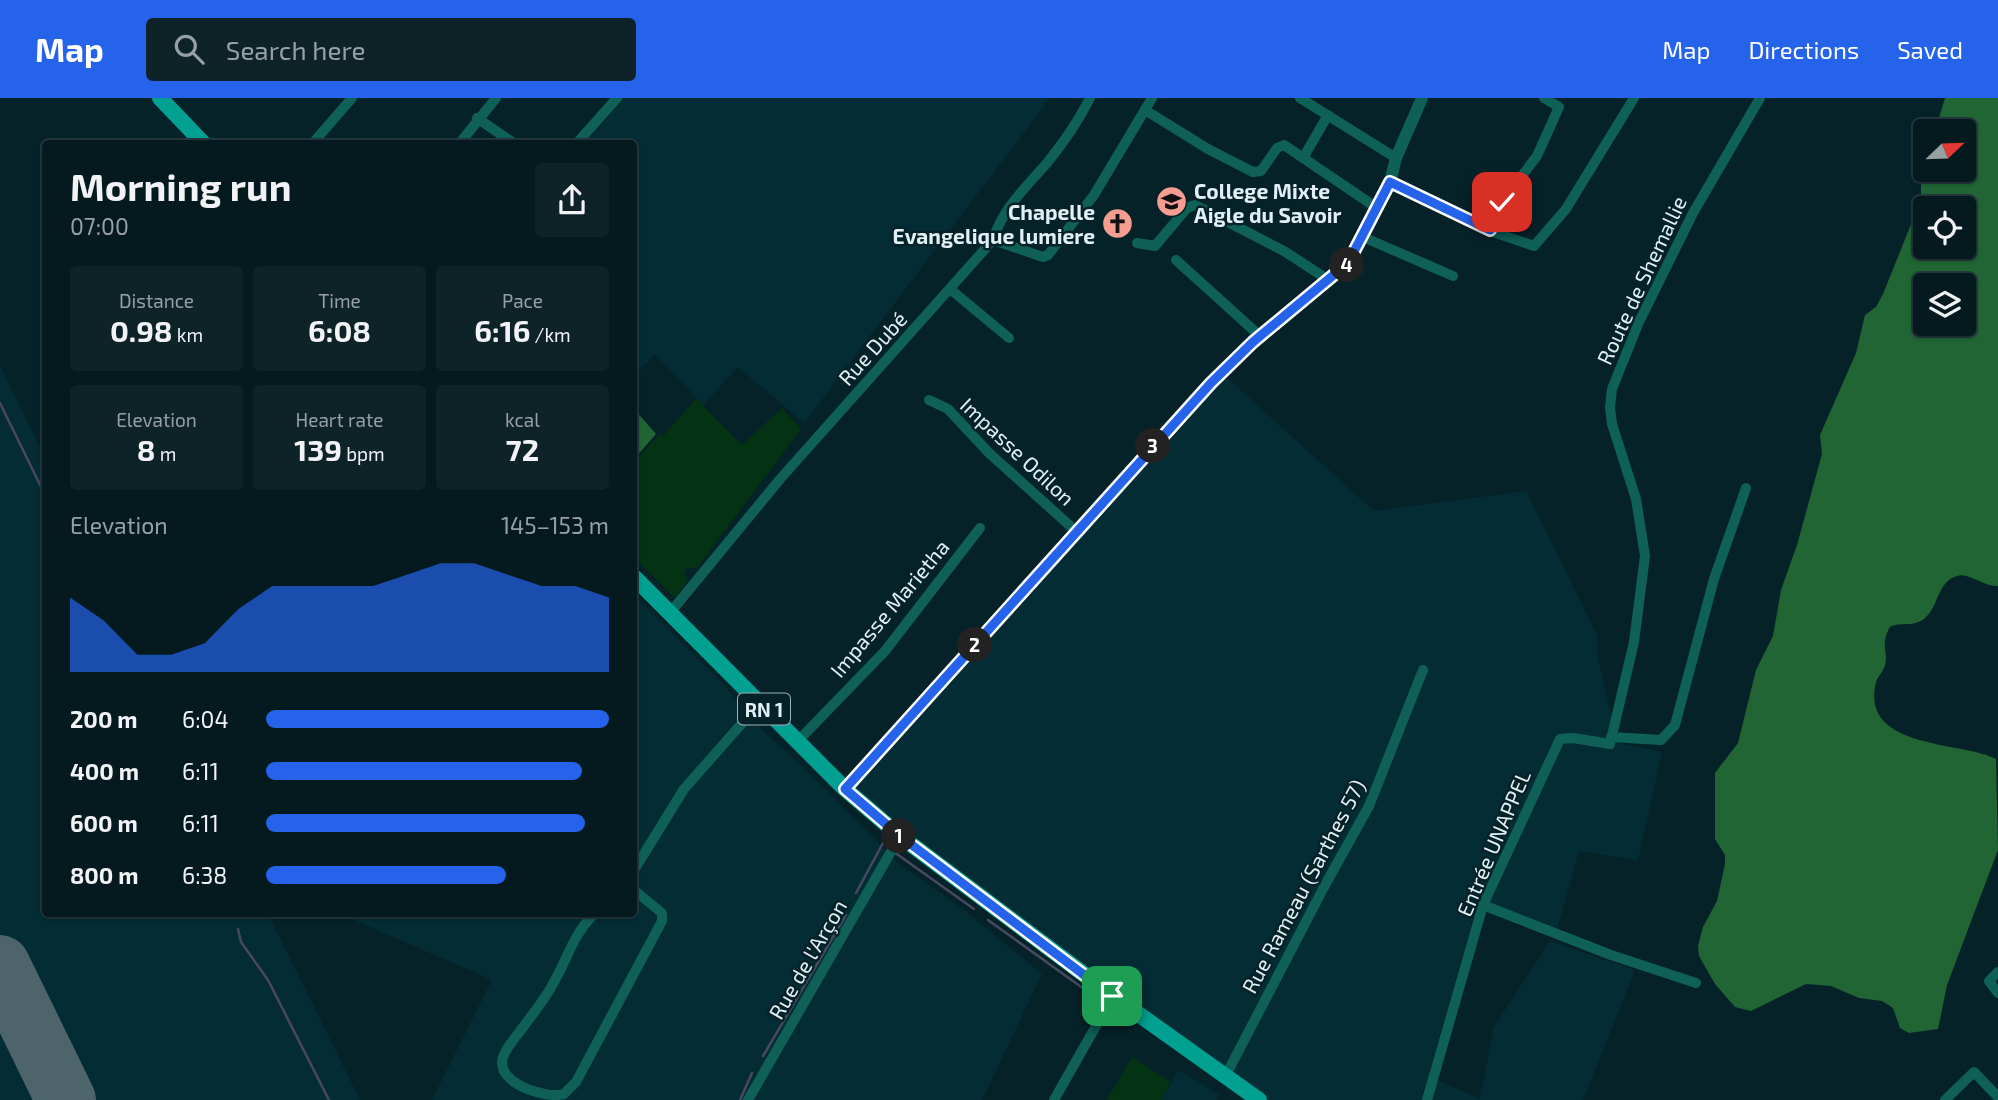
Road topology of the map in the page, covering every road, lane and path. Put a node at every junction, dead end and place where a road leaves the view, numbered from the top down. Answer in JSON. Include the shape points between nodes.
{"nodes":[{"id":1,"x":160,"y":98,"type":"edge"},
{"id":2,"x":352,"y":98,"type":"edge"},
{"id":3,"x":496,"y":98,"type":"edge"},
{"id":4,"x":617,"y":98,"type":"edge"},
{"id":5,"x":1090,"y":98,"type":"edge"},
{"id":6,"x":1152,"y":98,"type":"edge"},
{"id":7,"x":1300,"y":98,"type":"edge"},
{"id":8,"x":1422,"y":98,"type":"edge"},
{"id":9,"x":1544,"y":98,"type":"edge"},
{"id":10,"x":1634,"y":98,"type":"edge"},
{"id":11,"x":1760,"y":98,"type":"edge"},
{"id":12,"x":1145,"y":110,"type":"junction"},
{"id":13,"x":1328,"y":115,"type":"junction"},
{"id":14,"x":477,"y":118,"type":"junction"},
{"id":15,"x":200,"y":140,"type":"edge"},
{"id":16,"x":315,"y":140,"type":"edge"},
{"id":17,"x":462,"y":140,"type":"edge"},
{"id":18,"x":509,"y":140,"type":"edge"},
{"id":19,"x":580,"y":140,"type":"edge"},
{"id":20,"x":1303,"y":158,"type":"junction"},
{"id":21,"x":1396,"y":158,"type":"junction"},
{"id":22,"x":1390,"y":182,"type":"junction"},
{"id":23,"x":1377,"y":208,"type":"junction"},
{"id":24,"x":1490,"y":230,"type":"junction"},
{"id":25,"x":1363,"y":237,"type":"junction"},
{"id":26,"x":993,"y":240,"type":"junction"},
{"id":27,"x":1138,"y":243,"type":"dead end"},
{"id":28,"x":1176,"y":260,"type":"dead end"},
{"id":29,"x":1453,"y":276,"type":"dead end"},
{"id":30,"x":1327,"y":279,"type":"junction"},
{"id":31,"x":950,"y":289,"type":"junction"},
{"id":32,"x":1260,"y":337,"type":"junction"},
{"id":33,"x":1009,"y":338,"type":"dead end"},
{"id":34,"x":929,"y":400,"type":"dead end"},
{"id":35,"x":1746,"y":488,"type":"dead end"},
{"id":36,"x":980,"y":528,"type":"dead end"},
{"id":37,"x":1077,"y":533,"type":"junction"},
{"id":38,"x":637,"y":580,"type":"edge"},
{"id":39,"x":669,"y":614,"type":"junction"},
{"id":40,"x":1423,"y":670,"type":"dead end"},
{"id":41,"x":759,"y":704,"type":"junction"},
{"id":42,"x":1610,"y":740,"type":"junction"},
{"id":43,"x":797,"y":742,"type":"junction"},
{"id":44,"x":845,"y":789,"type":"junction"},
{"id":45,"x":900,"y":836,"type":"junction"},
{"id":46,"x":637,"y":865,"type":"edge"},
{"id":47,"x":637,"y":892,"type":"edge"},
{"id":48,"x":1483,"y":905,"type":"junction"},
{"id":49,"x":591,"y":917,"type":"edge"},
{"id":50,"x":1998,"y":972,"type":"edge"},
{"id":51,"x":1696,"y":983,"type":"dead end"},
{"id":52,"x":1998,"y":993,"type":"edge"},
{"id":53,"x":1112,"y":996,"type":"junction"},
{"id":54,"x":1225,"y":1077,"type":"junction"},
{"id":55,"x":1998,"y":1097,"type":"edge"},
{"id":56,"x":748,"y":1100,"type":"edge"},
{"id":57,"x":1054,"y":1100,"type":"edge"},
{"id":58,"x":1259,"y":1100,"type":"edge"},
{"id":59,"x":1427,"y":1100,"type":"edge"},
{"id":60,"x":1945,"y":1100,"type":"edge"}],
"edges":[{"from":1,"to":15,"type":"main road"},
{"from":2,"to":16,"type":"street"},
{"from":3,"to":14,"type":"street"},
{"from":4,"to":19,"type":"street"},
{"from":5,"to":26,"type":"street","name":"Rue Dubé","via":[[1077,125],[997,226]]},
{"from":6,"to":12,"type":"street"},
{"from":7,"to":13,"type":"street"},
{"from":8,"to":21,"type":"street"},
{"from":9,"to":24,"type":"street","via":[[1559,107],[1536,156],[1502,202]]},
{"from":10,"to":24,"type":"street","via":[[1566,209],[1534,246]]},
{"from":11,"to":42,"type":"street","name":"Route de Shemallie","via":[[1693,213],[1612,389],[1612,425],[1636,499],[1645,556],[1634,642]]},
{"from":12,"to":20,"type":"street","via":[[1253,172],[1261,171],[1284,145]]},
{"from":12,"to":26,"type":"street","via":[[1094,195],[1048,256]]},
{"from":13,"to":20,"type":"street"},
{"from":13,"to":21,"type":"street"},
{"from":14,"to":17,"type":"street"},
{"from":14,"to":18,"type":"street"},
{"from":20,"to":23,"type":"street"},
{"from":21,"to":22,"type":"street"},
{"from":22,"to":23,"type":"street"},
{"from":22,"to":24,"type":"street"},
{"from":23,"to":25,"type":"street"},
{"from":25,"to":29,"type":"street"},
{"from":25,"to":30,"type":"street","via":[[1348,263]]},
{"from":26,"to":31,"type":"street","name":"Rue Dubé"},
{"from":27,"to":30,"type":"street","via":[[1155,246],[1187,208],[1195,205]]},
{"from":28,"to":32,"type":"street"},
{"from":30,"to":32,"type":"street"},
{"from":31,"to":33,"type":"street"},
{"from":31,"to":39,"type":"street","name":"Rue Dubé","via":[[781,478]]},
{"from":32,"to":37,"type":"street","via":[[1181,414]]},
{"from":34,"to":37,"type":"street","name":"Impasse Odilon","via":[[948,409]]},
{"from":35,"to":42,"type":"street","name":"Entrée UNAPPEL","via":[[1714,579],[1675,725],[1661,740]]},
{"from":36,"to":43,"type":"street","name":"Impasse Marietha","via":[[885,651]]},
{"from":37,"to":44,"type":"street"},
{"from":38,"to":39,"type":"main road","number":"RN 1"},
{"from":39,"to":41,"type":"main road","number":"RN 1"},
{"from":40,"to":54,"type":"street","name":"Rue Rameau (Sarthes 57)","via":[[1369,806]]},
{"from":41,"to":43,"type":"main road","number":"RN 1"},
{"from":41,"to":46,"type":"street","via":[[684,789]]},
{"from":42,"to":48,"type":"street","name":"Entrée UNAPPEL","via":[[1560,739]]},
{"from":43,"to":44,"type":"main road","number":"RN 1"},
{"from":44,"to":45,"type":"main road","number":"RN 1"},
{"from":45,"to":53,"type":"main road","number":"RN 1"},
{"from":45,"to":56,"type":"street","name":"Rue de l'Arçon"},
{"from":47,"to":49,"type":"street","via":[[657,907],[662,920],[576,1082],[564,1094],[545,1095],[512,1079],[502,1063],[554,983],[579,928]]},
{"from":48,"to":51,"type":"street","via":[[1611,956]]},
{"from":48,"to":59,"type":"street","name":"Entrée UNAPPEL"},
{"from":50,"to":52,"type":"street","via":[[1989,981]]},
{"from":53,"to":54,"type":"main road","number":"RN 1"},
{"from":53,"to":57,"type":"street"},
{"from":54,"to":58,"type":"main road","number":"RN 1"},
{"from":55,"to":60,"type":"street","via":[[1971,1072]]}]}
